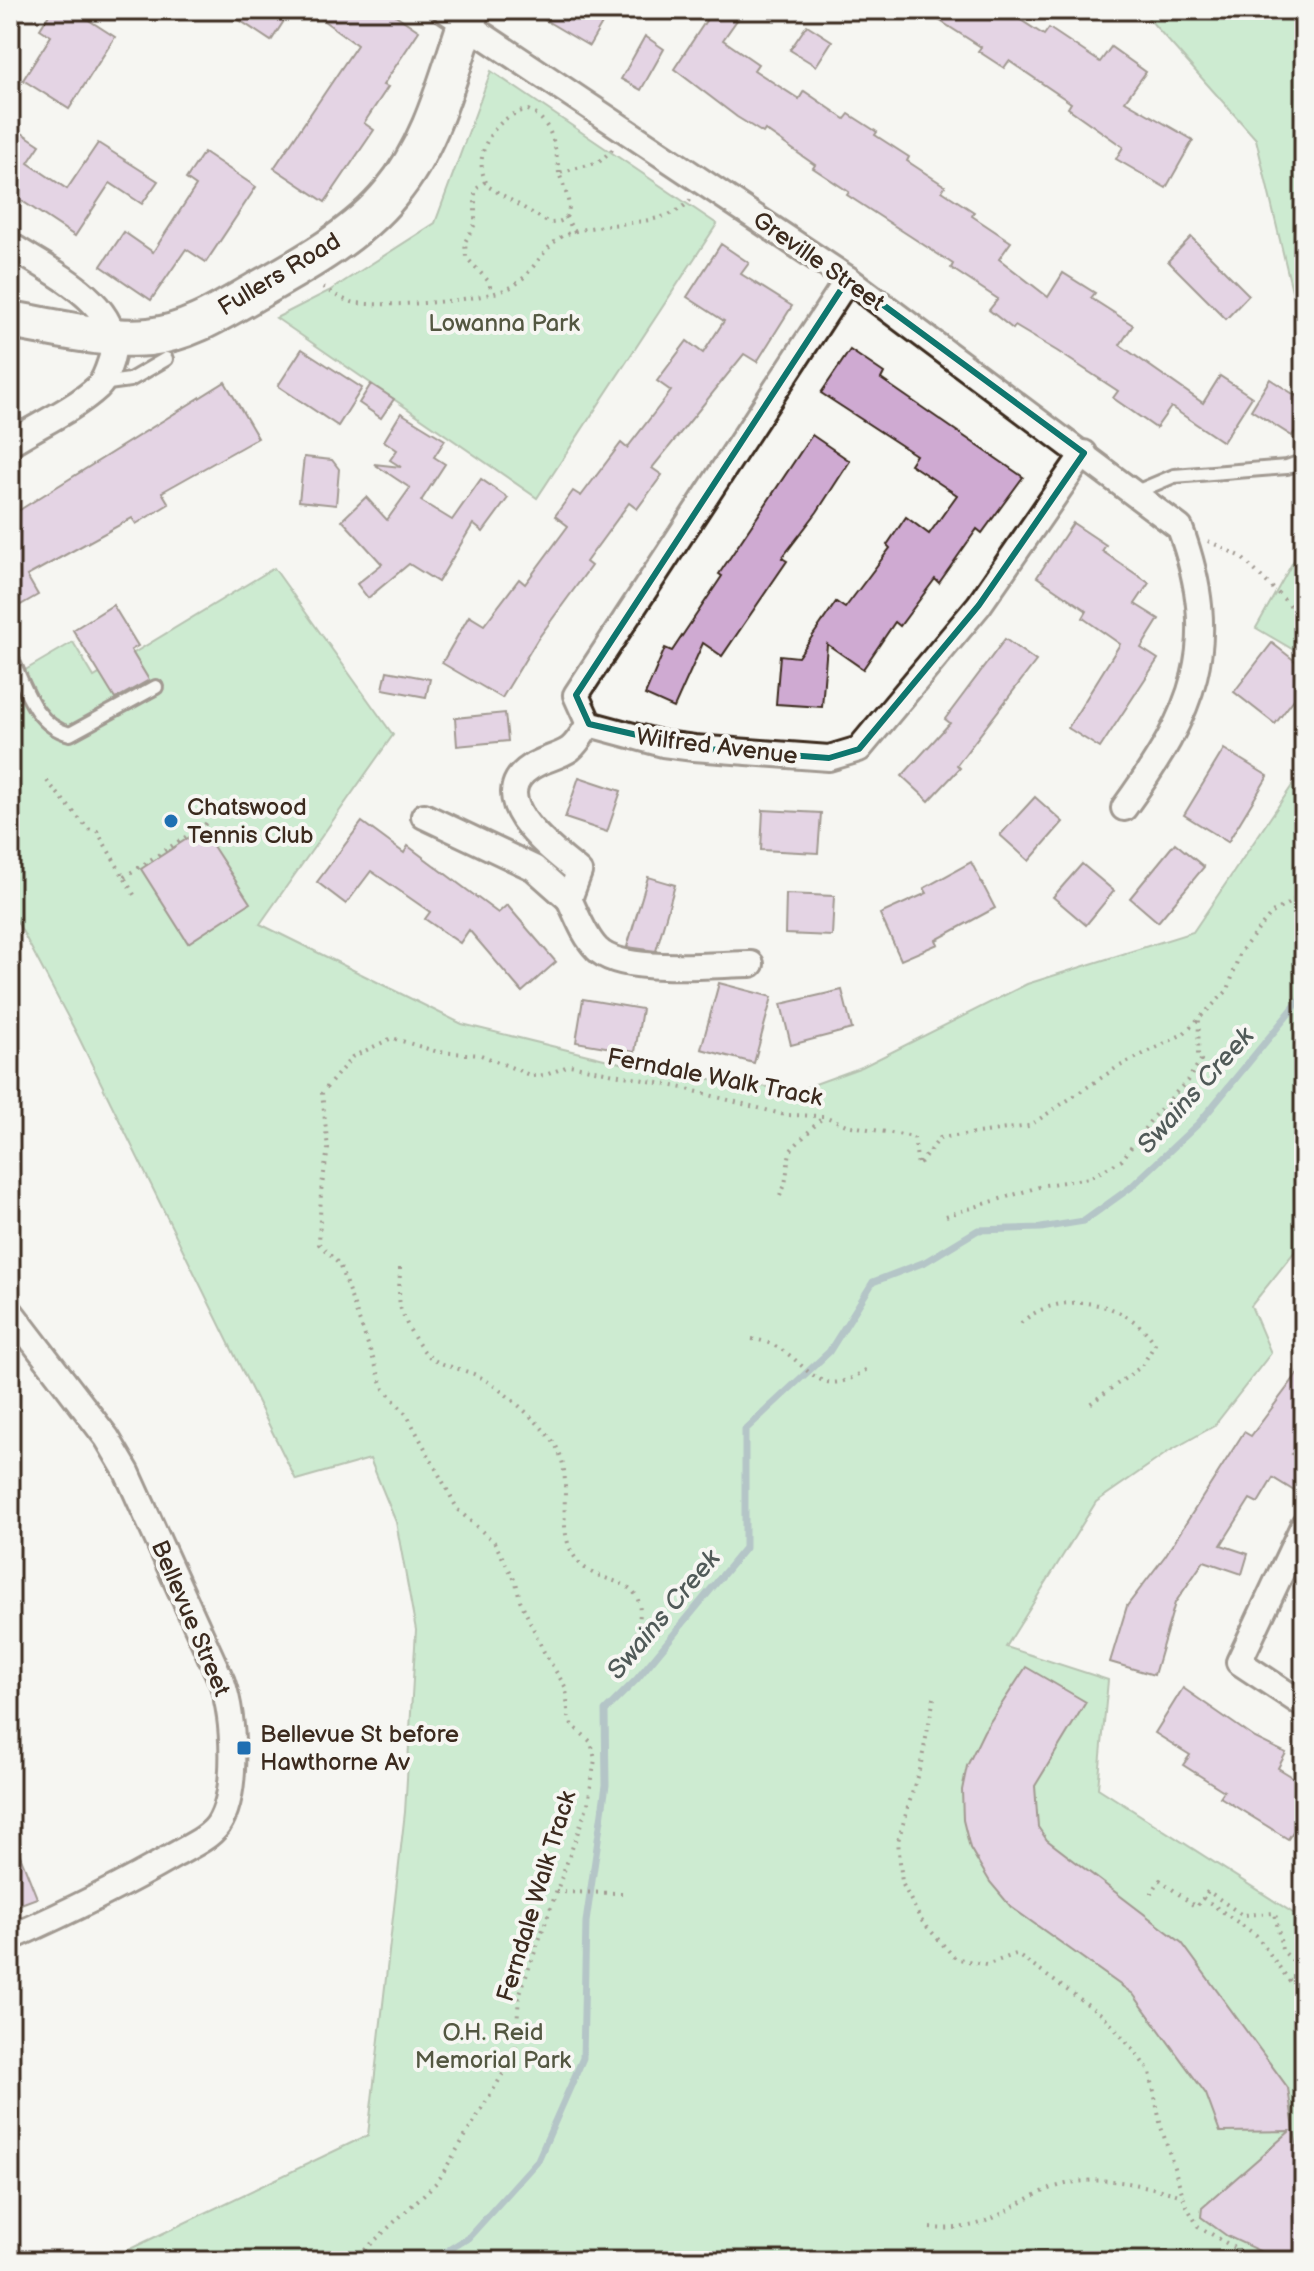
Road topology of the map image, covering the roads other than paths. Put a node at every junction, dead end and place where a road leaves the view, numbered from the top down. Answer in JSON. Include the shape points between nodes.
{"nodes":[{"id":1,"x":461,"y":15,"type":"edge"},
{"id":2,"x":10,"y":245,"type":"edge"},
{"id":3,"x":848,"y":279,"type":"junction"},
{"id":4,"x":10,"y":320,"type":"edge"},
{"id":5,"x":115,"y":335,"type":"junction"},
{"id":6,"x":166,"y":359,"type":"dead end"},
{"id":7,"x":101,"y":384,"type":"junction"},
{"id":8,"x":10,"y":397,"type":"edge"},
{"id":9,"x":13,"y":441,"type":"edge"},
{"id":10,"x":1084,"y":453,"type":"junction"},
{"id":11,"x":1304,"y":461,"type":"edge"},
{"id":12,"x":1136,"y":492,"type":"junction"},
{"id":13,"x":10,"y":655,"type":"edge"},
{"id":14,"x":156,"y":687,"type":"dead end"},
{"id":15,"x":589,"y":724,"type":"junction"},
{"id":16,"x":1124,"y":808,"type":"dead end"},
{"id":17,"x":424,"y":816,"type":"dead end"},
{"id":18,"x":569,"y":899,"type":"junction"},
{"id":19,"x":751,"y":964,"type":"dead end"},
{"id":20,"x":10,"y":1311,"type":"edge"},
{"id":21,"x":1304,"y":1524,"type":"edge"},
{"id":22,"x":1304,"y":1705,"type":"edge"},
{"id":23,"x":10,"y":1938,"type":"edge"}],
"edges":[{"from":1,"to":3,"type":"street","name":"Greville Street"},
{"from":1,"to":5,"type":"main road","name":"Fullers Road","via":[[419,149],[372,213],[276,280],[192,325],[149,337]]},
{"from":2,"to":5,"type":"street","via":[[95,303]]},
{"from":3,"to":10,"type":"street","name":"Greville Street"},
{"from":3,"to":15,"type":"street","via":[[576,695]]},
{"from":4,"to":5,"type":"main road","name":"Fullers Road"},
{"from":5,"to":7,"type":"street"},
{"from":6,"to":7,"type":"lane","via":[[130,380]]},
{"from":7,"to":9,"type":"street"},
{"from":8,"to":9,"type":"lane"},
{"from":10,"to":12,"type":"street","name":"Greville Street"},
{"from":10,"to":15,"type":"street","name":"Wilfred Avenue","via":[[979,605],[859,749],[829,758],[694,748]]},
{"from":11,"to":12,"type":"lane","via":[[1287,467],[1174,476]]},
{"from":12,"to":16,"type":"street","name":"Greville Street","via":[[1180,528],[1201,602],[1198,666],[1183,712],[1162,756]]},
{"from":13,"to":14,"type":"lane","via":[[41,720],[70,734]]},
{"from":15,"to":18,"type":"street","via":[[571,749],[527,769],[515,788],[516,808],[529,830],[579,872]]},
{"from":17,"to":18,"type":"street","via":[[534,868]]},
{"from":18,"to":19,"type":"street","via":[[599,952],[631,964]]},
{"from":20,"to":23,"type":"street","name":"Bellevue Street","via":[[127,1472],[222,1682],[230,1711],[231,1759],[230,1794],[213,1831],[120,1887]]},
{"from":21,"to":22,"type":"street","via":[[1239,1662]]}]}
